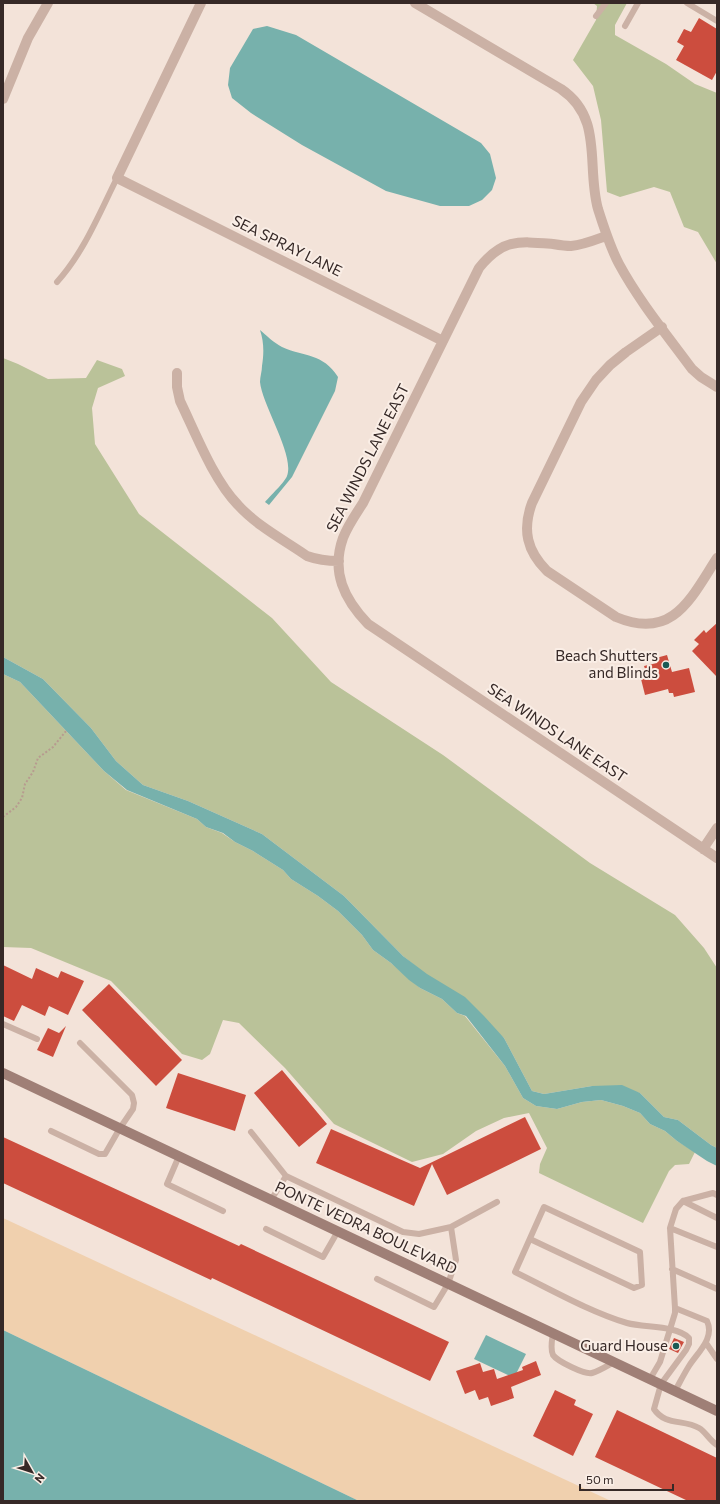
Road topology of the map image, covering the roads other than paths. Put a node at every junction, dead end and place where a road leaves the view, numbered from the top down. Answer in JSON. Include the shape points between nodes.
{"nodes":[{"id":1,"x":48,"y":3,"type":"edge"},
{"id":2,"x":201,"y":3,"type":"edge"},
{"id":3,"x":415,"y":3,"type":"edge"},
{"id":4,"x":606,"y":3,"type":"edge"},
{"id":5,"x":638,"y":3,"type":"edge"},
{"id":6,"x":686,"y":3,"type":"edge"},
{"id":7,"x":596,"y":16,"type":"dead end"},
{"id":8,"x":717,"y":21,"type":"edge"},
{"id":9,"x":625,"y":26,"type":"dead end"},
{"id":10,"x":3,"y":99,"type":"edge"},
{"id":11,"x":117,"y":178,"type":"junction"},
{"id":12,"x":606,"y":236,"type":"junction"},
{"id":13,"x":57,"y":282,"type":"dead end"},
{"id":14,"x":662,"y":327,"type":"junction"},
{"id":15,"x":443,"y":341,"type":"junction"},
{"id":16,"x":177,"y":372,"type":"dead end"},
{"id":17,"x":717,"y":387,"type":"edge"},
{"id":18,"x":717,"y":558,"type":"edge"},
{"id":19,"x":338,"y":560,"type":"junction"},
{"id":20,"x":717,"y":828,"type":"edge"},
{"id":21,"x":703,"y":849,"type":"junction"},
{"id":22,"x":717,"y":858,"type":"edge"},
{"id":23,"x":3,"y":1024,"type":"edge"},
{"id":24,"x":37,"y":1038,"type":"dead end"},
{"id":25,"x":80,"y":1043,"type":"dead end"},
{"id":26,"x":3,"y":1072,"type":"edge"},
{"id":27,"x":120,"y":1128,"type":"junction"},
{"id":28,"x":50,"y":1131,"type":"dead end"},
{"id":29,"x":252,"y":1132,"type":"dead end"},
{"id":30,"x":179,"y":1156,"type":"junction"},
{"id":31,"x":286,"y":1176,"type":"junction"},
{"id":32,"x":717,"y":1195,"type":"edge"},
{"id":33,"x":271,"y":1200,"type":"junction"},
{"id":34,"x":683,"y":1201,"type":"junction"},
{"id":35,"x":497,"y":1202,"type":"dead end"},
{"id":36,"x":223,"y":1211,"type":"dead end"},
{"id":37,"x":717,"y":1218,"type":"edge"},
{"id":38,"x":450,"y":1227,"type":"junction"},
{"id":39,"x":670,"y":1228,"type":"junction"},
{"id":40,"x":266,"y":1230,"type":"dead end"},
{"id":41,"x":338,"y":1231,"type":"junction"},
{"id":42,"x":530,"y":1239,"type":"junction"},
{"id":43,"x":717,"y":1247,"type":"edge"},
{"id":44,"x":672,"y":1269,"type":"junction"},
{"id":45,"x":377,"y":1279,"type":"dead end"},
{"id":46,"x":448,"y":1284,"type":"junction"},
{"id":47,"x":717,"y":1289,"type":"edge"},
{"id":48,"x":675,"y":1308,"type":"junction"},
{"id":49,"x":670,"y":1329,"type":"junction"},
{"id":50,"x":553,"y":1333,"type":"junction"},
{"id":51,"x":706,"y":1343,"type":"junction"},
{"id":52,"x":717,"y":1359,"type":"edge"},
{"id":53,"x":614,"y":1362,"type":"junction"},
{"id":54,"x":650,"y":1379,"type":"junction"},
{"id":55,"x":661,"y":1384,"type":"junction"},
{"id":56,"x":675,"y":1391,"type":"junction"},
{"id":57,"x":717,"y":1411,"type":"edge"},
{"id":58,"x":717,"y":1445,"type":"edge"}],
"edges":[{"from":1,"to":10,"type":"street","via":[[28,38]]},
{"from":2,"to":11,"type":"street"},
{"from":3,"to":12,"type":"street","via":[[561,89],[579,105],[590,129],[594,183]]},
{"from":4,"to":7,"type":"lane"},
{"from":5,"to":9,"type":"lane"},
{"from":6,"to":8,"type":"lane"},
{"from":11,"to":13,"type":"lane","via":[[79,254]]},
{"from":11,"to":15,"type":"street","name":"SEA SPRAY LANE"},
{"from":12,"to":14,"type":"street","via":[[618,263]]},
{"from":12,"to":15,"type":"street","name":"SEA WINDS LANE EAST","via":[[570,246],[524,242],[499,249],[478,268]]},
{"from":14,"to":17,"type":"street","via":[[692,369]]},
{"from":14,"to":18,"type":"street","via":[[610,365],[581,402],[532,503],[527,525],[528,538],[532,551],[547,571],[616,617],[640,624],[661,621],[678,612],[687,603]]},
{"from":15,"to":19,"type":"street","name":"SEA WINDS LANE EAST","via":[[363,503],[349,524]]},
{"from":16,"to":19,"type":"street","via":[[180,401],[220,482],[238,506],[307,556],[317,560]]},
{"from":19,"to":21,"type":"street","name":"SEA WINDS LANE EAST","via":[[343,589],[351,604],[368,624]]},
{"from":20,"to":21,"type":"street"},
{"from":21,"to":22,"type":"street","name":"SEA WINDS LANE EAST"},
{"from":23,"to":24,"type":"lane"},
{"from":25,"to":27,"type":"lane","via":[[132,1095],[133,1109]]},
{"from":26,"to":27,"type":"street","name":"PONTE VEDRA BOULEVARD"},
{"from":27,"to":28,"type":"lane","via":[[105,1154],[99,1154]]},
{"from":27,"to":30,"type":"street","name":"PONTE VEDRA BOULEVARD"},
{"from":29,"to":31,"type":"lane"},
{"from":30,"to":33,"type":"street","name":"PONTE VEDRA BOULEVARD"},
{"from":30,"to":36,"type":"lane","via":[[167,1184]]},
{"from":31,"to":33,"type":"lane"},
{"from":31,"to":38,"type":"lane","via":[[404,1232],[419,1234]]},
{"from":32,"to":34,"type":"lane","via":[[712,1193]]},
{"from":33,"to":41,"type":"street","name":"PONTE VEDRA BOULEVARD"},
{"from":34,"to":37,"type":"lane"},
{"from":34,"to":39,"type":"lane","via":[[676,1209]]},
{"from":35,"to":38,"type":"lane"},
{"from":38,"to":46,"type":"lane","via":[[456,1260]]},
{"from":39,"to":43,"type":"lane"},
{"from":39,"to":44,"type":"lane"},
{"from":40,"to":41,"type":"lane","via":[[323,1257]]},
{"from":41,"to":46,"type":"street","name":"PONTE VEDRA BOULEVARD"},
{"from":42,"to":42,"type":"lane","via":[[544,1207],[640,1252],[642,1285],[634,1288]]},
{"from":42,"to":49,"type":"lane","via":[[515,1272],[591,1309],[627,1323]]},
{"from":44,"to":47,"type":"lane"},
{"from":44,"to":48,"type":"lane"},
{"from":45,"to":46,"type":"lane","via":[[434,1307]]},
{"from":46,"to":50,"type":"street","name":"PONTE VEDRA BOULEVARD"},
{"from":48,"to":49,"type":"lane"},
{"from":48,"to":51,"type":"lane","via":[[707,1321],[710,1329]]},
{"from":49,"to":54,"type":"lane","via":[[660,1362]]},
{"from":49,"to":55,"type":"lane","via":[[686,1335],[689,1344]]},
{"from":50,"to":53,"type":"street","name":"PONTE VEDRA BOULEVARD"},
{"from":50,"to":53,"type":"lane","via":[[551,1344],[554,1356],[560,1361],[592,1373]]},
{"from":51,"to":52,"type":"lane"},
{"from":51,"to":56,"type":"lane"},
{"from":53,"to":54,"type":"street","name":"PONTE VEDRA BOULEVARD"},
{"from":54,"to":55,"type":"street","name":"PONTE VEDRA BOULEVARD"},
{"from":55,"to":56,"type":"street","name":"PONTE VEDRA BOULEVARD"},
{"from":55,"to":58,"type":"lane","via":[[654,1409],[658,1415],[666,1420],[692,1424]]},
{"from":56,"to":57,"type":"street","name":"PONTE VEDRA BOULEVARD"}]}
